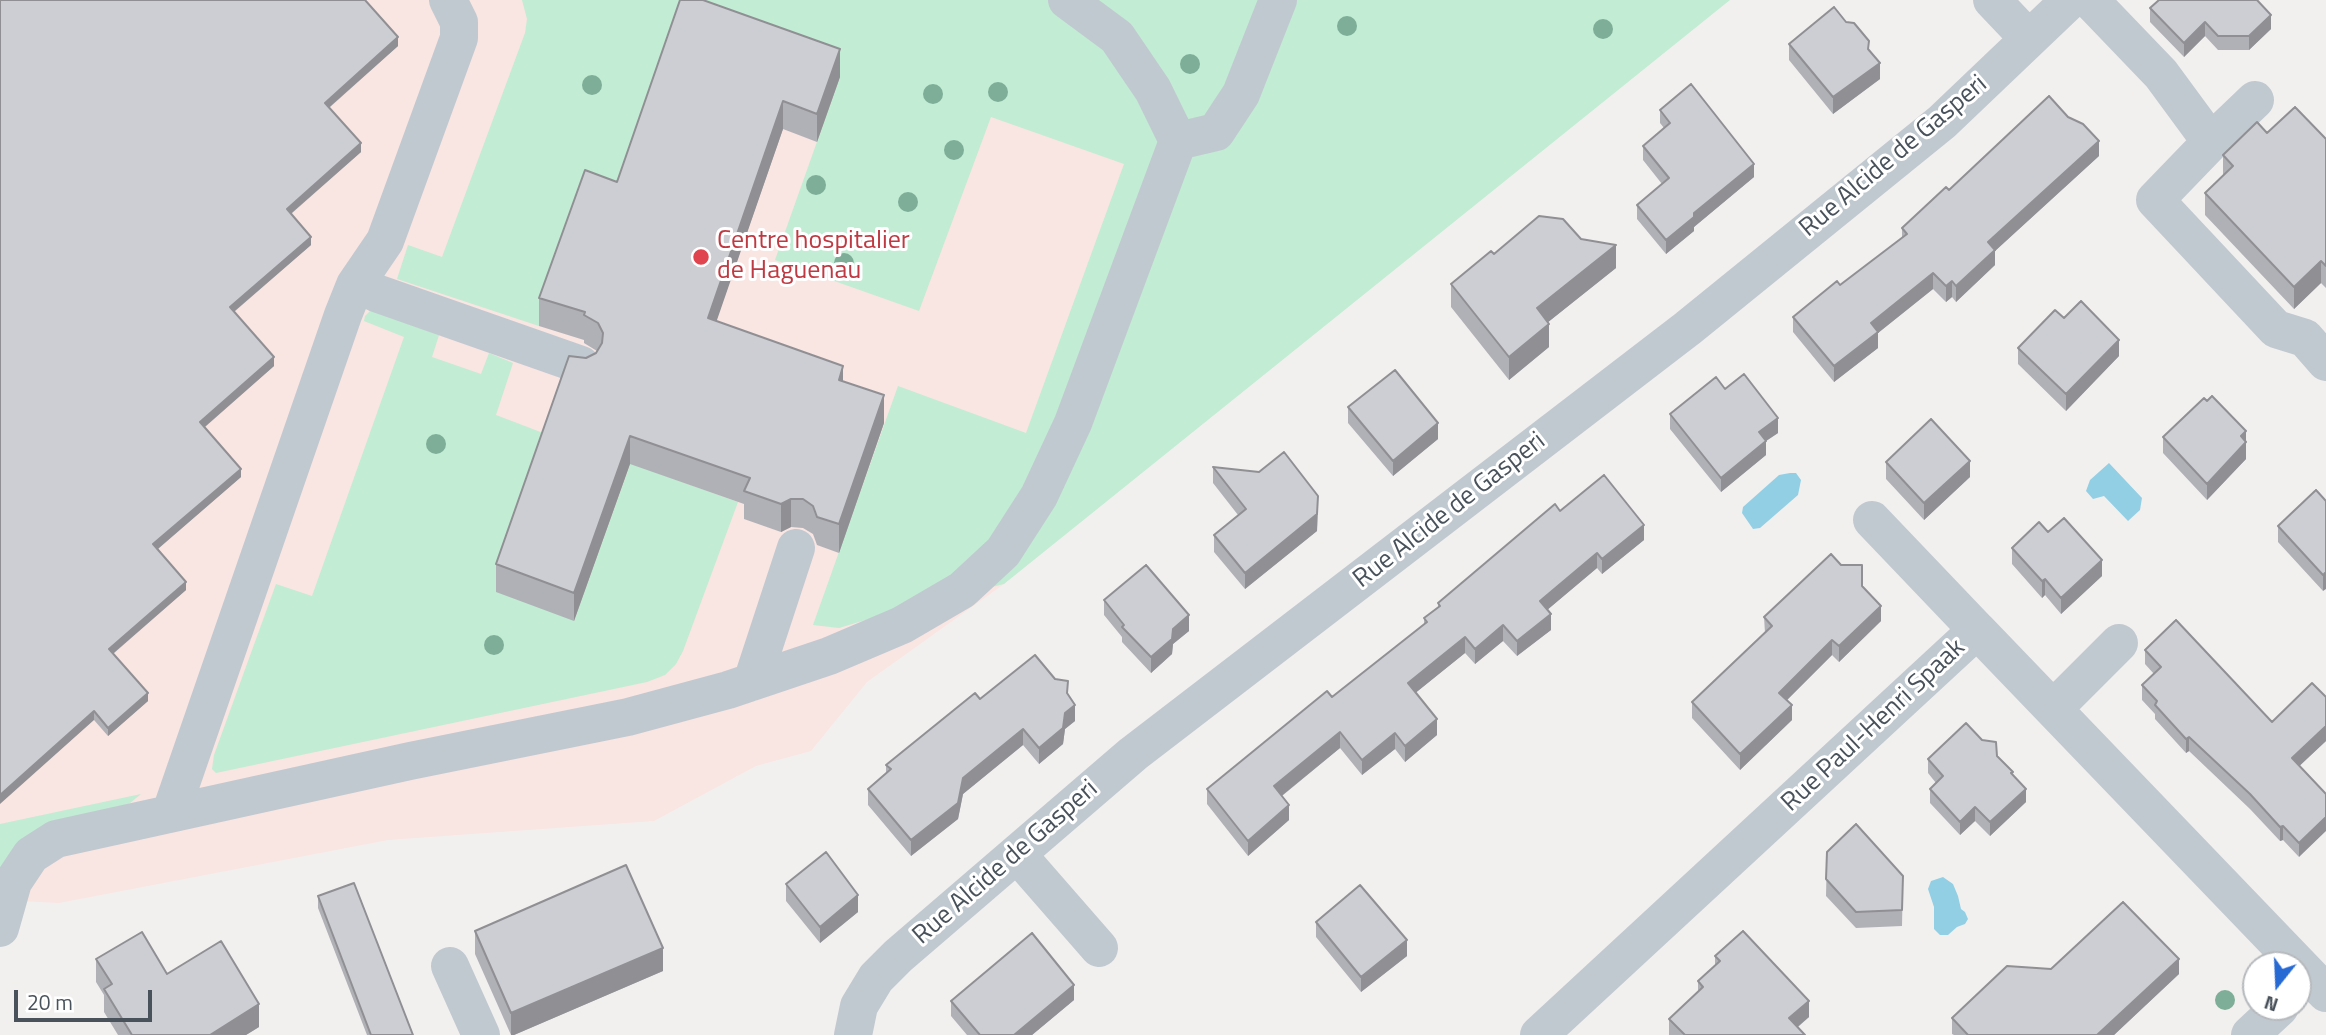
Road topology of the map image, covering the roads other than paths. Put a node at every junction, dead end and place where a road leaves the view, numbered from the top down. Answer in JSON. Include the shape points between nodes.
{"nodes":[{"id":1,"x":449,"y":0,"type":"edge"},
{"id":2,"x":1067,"y":0,"type":"edge"},
{"id":3,"x":1278,"y":0,"type":"edge"},
{"id":4,"x":1992,"y":0,"type":"edge"},
{"id":5,"x":2070,"y":0,"type":"edge"},
{"id":6,"x":2090,"y":0,"type":"edge"},
{"id":7,"x":2029,"y":39,"type":"junction"},
{"id":8,"x":2255,"y":100,"type":"dead end"},
{"id":9,"x":1178,"y":141,"type":"junction"},
{"id":10,"x":2211,"y":142,"type":"junction"},
{"id":11,"x":376,"y":293,"type":"dead end"},
{"id":12,"x":2320,"y":344,"type":"edge"},
{"id":13,"x":581,"y":365,"type":"edge"},
{"id":14,"x":1872,"y":520,"type":"dead end"},
{"id":15,"x":796,"y":548,"type":"dead end"},
{"id":16,"x":1978,"y":630,"type":"junction"},
{"id":17,"x":2119,"y":643,"type":"dead end"},
{"id":18,"x":752,"y":682,"type":"junction"},
{"id":19,"x":2053,"y":709,"type":"junction"},
{"id":20,"x":170,"y":812,"type":"junction"},
{"id":21,"x":1017,"y":855,"type":"junction"},
{"id":22,"x":0,"y":928,"type":"edge"},
{"id":23,"x":1099,"y":948,"type":"dead end"},
{"id":24,"x":450,"y":966,"type":"dead end"},
{"id":25,"x":2315,"y":981,"type":"edge"},
{"id":26,"x":2265,"y":1021,"type":"edge"},
{"id":27,"x":481,"y":1035,"type":"edge"},
{"id":28,"x":853,"y":1035,"type":"edge"},
{"id":29,"x":1539,"y":1035,"type":"edge"},
{"id":30,"x":2250,"y":1035,"type":"edge"}],
"edges":[{"from":1,"to":20,"type":"street","via":[[459,22],[459,38],[386,241],[355,285],[343,315]]},
{"from":2,"to":9,"type":"street","via":[[1117,37],[1153,90]]},
{"from":3,"to":9,"type":"street","via":[[1241,94],[1216,132]]},
{"from":4,"to":7,"type":"street"},
{"from":5,"to":7,"type":"street","name":"Rue Alcide de Gasperi"},
{"from":6,"to":10,"type":"street","via":[[2161,74]]},
{"from":7,"to":21,"type":"street","name":"Rue Alcide de Gasperi","via":[[1942,122],[1699,320],[1133,754]]},
{"from":8,"to":10,"type":"street"},
{"from":9,"to":18,"type":"street","via":[[1073,423],[1039,496],[1003,552],[962,590],[902,625]]},
{"from":10,"to":12,"type":"street","via":[[2155,200],[2276,329]]},
{"from":11,"to":13,"type":"street"},
{"from":14,"to":16,"type":"street"},
{"from":15,"to":18,"type":"street"},
{"from":16,"to":19,"type":"street","name":"Rue Paul-Henri Spaak"},
{"from":16,"to":29,"type":"street","name":"Rue Paul-Henri Spaak"},
{"from":17,"to":19,"type":"street"},
{"from":18,"to":20,"type":"street","via":[[628,717]]},
{"from":19,"to":25,"type":"street","name":"Rue Paul-Henri Spaak"},
{"from":20,"to":22,"type":"street","via":[[56,839],[31,855],[13,882]]},
{"from":21,"to":23,"type":"street"},
{"from":21,"to":28,"type":"street","name":"Rue Alcide de Gasperi","via":[[876,978],[859,1006]]},
{"from":24,"to":27,"type":"street"},
{"from":26,"to":30,"type":"street"}]}
